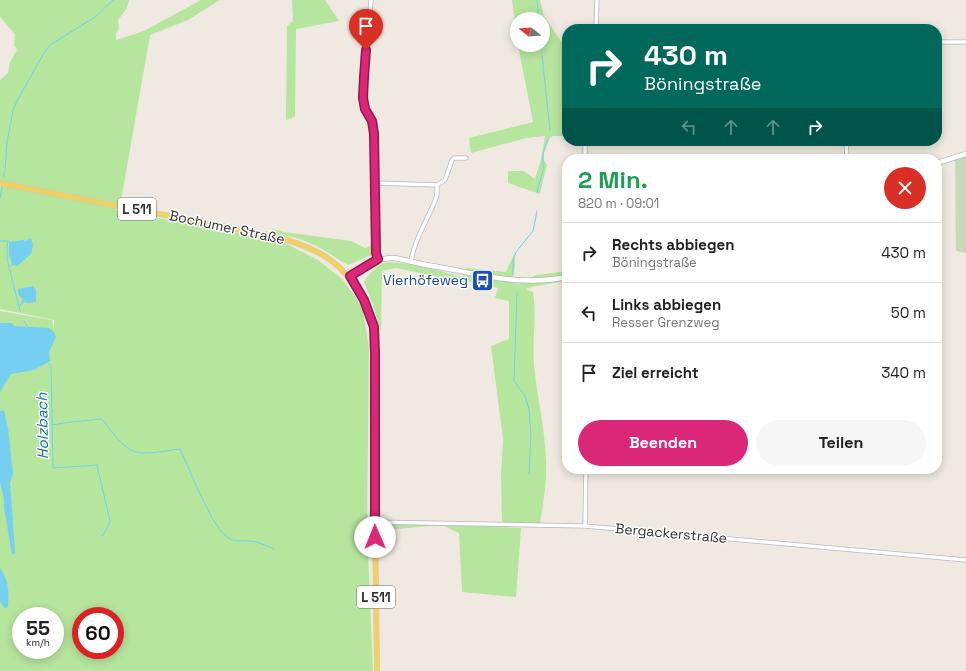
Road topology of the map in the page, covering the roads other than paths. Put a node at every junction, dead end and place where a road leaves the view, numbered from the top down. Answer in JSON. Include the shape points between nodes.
{"nodes":[{"id":1,"x":371,"y":0,"type":"edge"},
{"id":2,"x":597,"y":0,"type":"edge"},
{"id":3,"x":596,"y":24,"type":"edge"},
{"id":4,"x":942,"y":42,"type":"edge"},
{"id":5,"x":966,"y":42,"type":"edge"},
{"id":6,"x":966,"y":154,"type":"edge"},
{"id":7,"x":466,"y":158,"type":"dead end"},
{"id":8,"x":942,"y":161,"type":"edge"},
{"id":9,"x":0,"y":183,"type":"edge"},
{"id":10,"x":376,"y":183,"type":"junction"},
{"id":11,"x":437,"y":185,"type":"junction"},
{"id":12,"x":378,"y":259,"type":"junction"},
{"id":13,"x":411,"y":262,"type":"junction"},
{"id":14,"x":350,"y":276,"type":"junction"},
{"id":15,"x":562,"y":278,"type":"edge"},
{"id":16,"x":586,"y":474,"type":"edge"},
{"id":17,"x":375,"y":522,"type":"junction"},
{"id":18,"x":585,"y":526,"type":"junction"},
{"id":19,"x":966,"y":560,"type":"edge"},
{"id":20,"x":377,"y":671,"type":"edge"}],
"edges":[{"from":1,"to":10,"type":"street","via":[[363,98],[374,134]]},
{"from":2,"to":3,"type":"street"},
{"from":4,"to":5,"type":"street"},
{"from":6,"to":8,"type":"main road"},
{"from":7,"to":11,"type":"street","via":[[454,158],[445,180]]},
{"from":9,"to":14,"type":"main road","name":"Bochumer Straße","number":"L 511","via":[[281,238],[323,255]]},
{"from":10,"to":11,"type":"street"},
{"from":10,"to":12,"type":"street"},
{"from":11,"to":13,"type":"street","via":[[435,201],[412,253]]},
{"from":12,"to":13,"type":"main road","via":[[395,258]]},
{"from":12,"to":14,"type":"main road"},
{"from":13,"to":15,"type":"main road","via":[[516,281]]},
{"from":14,"to":17,"type":"main road","number":"L 511","via":[[364,300],[374,327]]},
{"from":16,"to":18,"type":"street"},
{"from":17,"to":18,"type":"street","name":"Bergackerstraße"},
{"from":17,"to":20,"type":"main road","number":"L 511"},
{"from":18,"to":19,"type":"street","name":"Bergackerstraße"}]}
